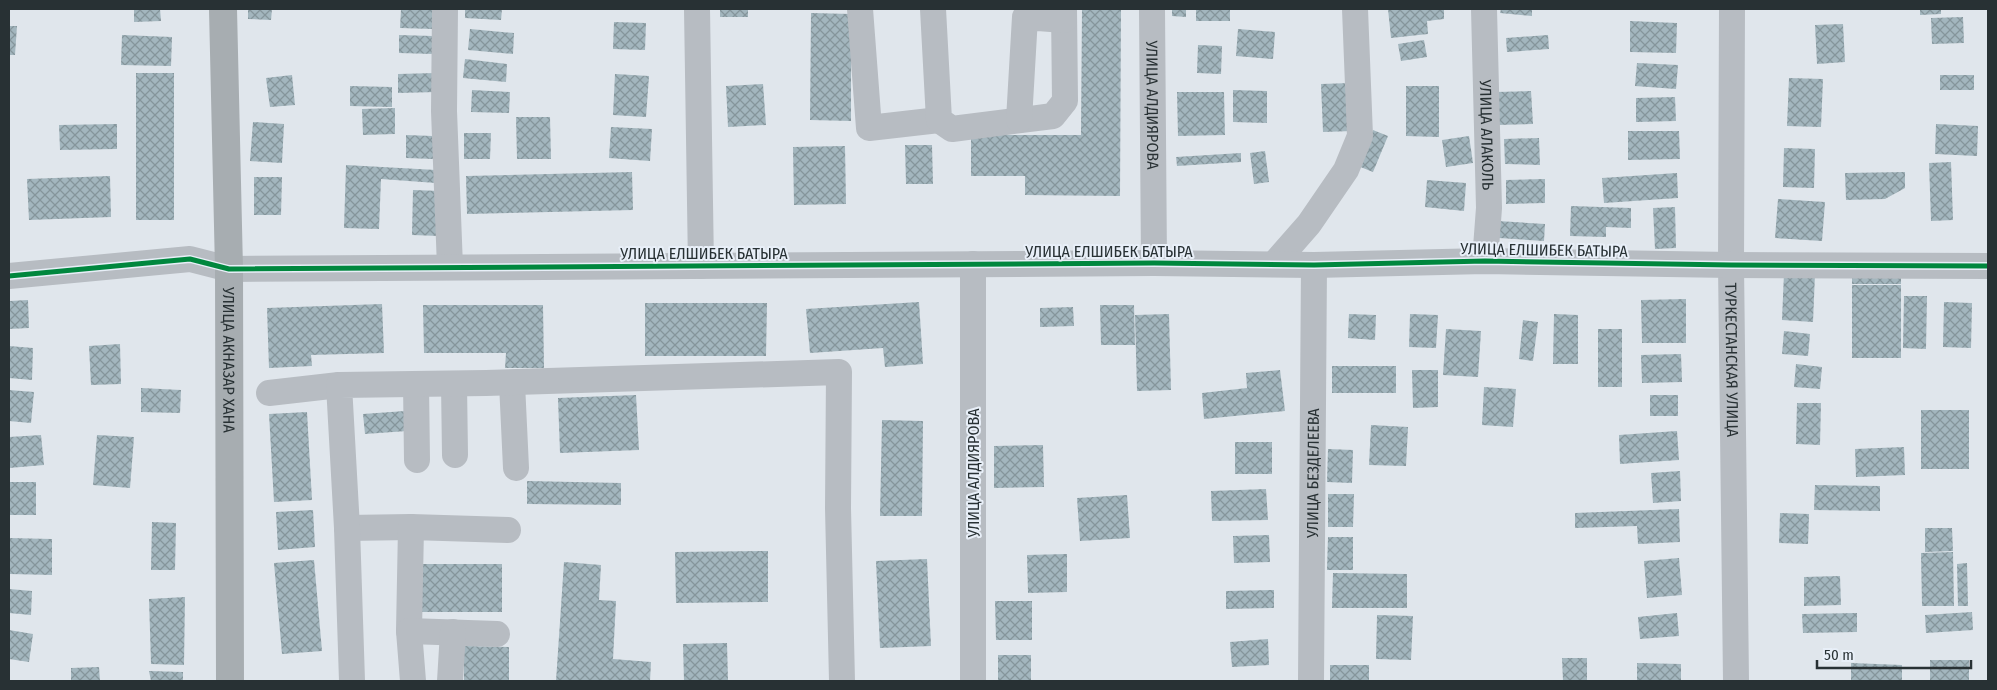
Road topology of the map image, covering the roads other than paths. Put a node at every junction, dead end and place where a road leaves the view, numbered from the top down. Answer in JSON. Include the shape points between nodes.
{"nodes":[{"id":1,"x":224,"y":9,"type":"edge"},
{"id":2,"x":445,"y":9,"type":"edge"},
{"id":3,"x":697,"y":9,"type":"edge"},
{"id":4,"x":860,"y":9,"type":"edge"},
{"id":5,"x":933,"y":9,"type":"edge"},
{"id":6,"x":1152,"y":9,"type":"edge"},
{"id":7,"x":1356,"y":9,"type":"edge"},
{"id":8,"x":1484,"y":9,"type":"edge"},
{"id":9,"x":1732,"y":9,"type":"edge"},
{"id":10,"x":1064,"y":14,"type":"edge"},
{"id":11,"x":939,"y":120,"type":"junction"},
{"id":12,"x":1019,"y":120,"type":"junction"},
{"id":13,"x":1485,"y":261,"type":"junction"},
{"id":14,"x":1154,"y":263,"type":"junction"},
{"id":15,"x":973,"y":264,"type":"junction"},
{"id":16,"x":1274,"y":264,"type":"junction"},
{"id":17,"x":1314,"y":265,"type":"junction"},
{"id":18,"x":1731,"y":265,"type":"junction"},
{"id":19,"x":701,"y":266,"type":"junction"},
{"id":20,"x":1988,"y":266,"type":"edge"},
{"id":21,"x":450,"y":267,"type":"junction"},
{"id":22,"x":229,"y":269,"type":"junction"},
{"id":23,"x":9,"y":276,"type":"edge"},
{"id":24,"x":512,"y":383,"type":"junction"},
{"id":25,"x":416,"y":384,"type":"junction"},
{"id":26,"x":454,"y":384,"type":"junction"},
{"id":27,"x":339,"y":385,"type":"junction"},
{"id":28,"x":269,"y":393,"type":"dead end"},
{"id":29,"x":455,"y":455,"type":"dead end"},
{"id":30,"x":416,"y":460,"type":"dead end"},
{"id":31,"x":516,"y":468,"type":"dead end"},
{"id":32,"x":411,"y":527,"type":"junction"},
{"id":33,"x":347,"y":528,"type":"junction"},
{"id":34,"x":508,"y":530,"type":"dead end"},
{"id":35,"x":409,"y":631,"type":"junction"},
{"id":36,"x":453,"y":632,"type":"junction"},
{"id":37,"x":497,"y":634,"type":"dead end"},
{"id":38,"x":230,"y":681,"type":"edge"},
{"id":39,"x":352,"y":681,"type":"edge"},
{"id":40,"x":413,"y":681,"type":"edge"},
{"id":41,"x":450,"y":681,"type":"edge"},
{"id":42,"x":842,"y":681,"type":"edge"},
{"id":43,"x":973,"y":681,"type":"edge"},
{"id":44,"x":1311,"y":681,"type":"edge"},
{"id":45,"x":1736,"y":681,"type":"edge"}],
"edges":[{"from":1,"to":22,"type":"main road","name":"УЛИЦА АКНАЗАР ХАНА"},
{"from":2,"to":21,"type":"street","via":[[444,111]]},
{"from":3,"to":19,"type":"street"},
{"from":4,"to":11,"type":"street","via":[[870,128]]},
{"from":5,"to":11,"type":"street"},
{"from":6,"to":14,"type":"street","name":"УЛИЦА АЛДИЯРОВА"},
{"from":7,"to":16,"type":"street","via":[[1360,136],[1346,170],[1309,224]]},
{"from":8,"to":13,"type":"street","name":"УЛИЦА АЛАКОЛЬ","via":[[1490,208]]},
{"from":9,"to":18,"type":"street","name":"ТУРКЕСТАНСКАЯ УЛИЦА"},
{"from":10,"to":12,"type":"street","via":[[1065,101],[1053,116]]},
{"from":10,"to":12,"type":"street","via":[[1025,17]]},
{"from":11,"to":12,"type":"street","via":[[952,129]]},
{"from":13,"to":17,"type":"street","name":"УЛИЦА ЕЛШИБЕК БАТЫРА"},
{"from":13,"to":18,"type":"street","name":"УЛИЦА ЕЛШИБЕК БАТЫРА"},
{"from":14,"to":15,"type":"street","name":"УЛИЦА ЕЛШИБЕК БАТЫРА"},
{"from":14,"to":16,"type":"street","name":"УЛИЦА ЕЛШИБЕК БАТЫРА"},
{"from":15,"to":19,"type":"street","name":"УЛИЦА ЕЛШИБЕК БАТЫРА"},
{"from":15,"to":43,"type":"street","name":"УЛИЦА АЛДИЯРОВА"},
{"from":16,"to":17,"type":"street","name":"УЛИЦА ЕЛШИБЕК БАТЫРА"},
{"from":17,"to":44,"type":"street","name":"УЛИЦА БЕЗДЕЛЕЕВА"},
{"from":18,"to":20,"type":"street","name":"УЛИЦА ЕЛШИБЕК БАТЫРА"},
{"from":18,"to":45,"type":"street","name":"ТУРКЕСТАНСКАЯ УЛИЦА"},
{"from":19,"to":21,"type":"street","name":"УЛИЦА ЕЛШИБЕК БАТЫРА"},
{"from":21,"to":22,"type":"street","name":"УЛИЦА ЕЛШИБЕК БАТЫРА"},
{"from":22,"to":23,"type":"street","name":"УЛИЦА ЕЛШИБЕК БАТЫРА","via":[[190,259]]},
{"from":22,"to":38,"type":"main road","name":"УЛИЦА АКНАЗАР ХАНА"},
{"from":24,"to":26,"type":"street"},
{"from":24,"to":31,"type":"street"},
{"from":24,"to":42,"type":"street","via":[[839,372]]},
{"from":25,"to":26,"type":"street"},
{"from":25,"to":27,"type":"street"},
{"from":25,"to":30,"type":"street"},
{"from":26,"to":29,"type":"street"},
{"from":27,"to":28,"type":"street"},
{"from":27,"to":33,"type":"street"},
{"from":32,"to":33,"type":"street"},
{"from":32,"to":34,"type":"street"},
{"from":32,"to":35,"type":"street"},
{"from":33,"to":39,"type":"street"},
{"from":35,"to":36,"type":"street"},
{"from":35,"to":40,"type":"street"},
{"from":36,"to":37,"type":"street"},
{"from":36,"to":41,"type":"street"}]}
